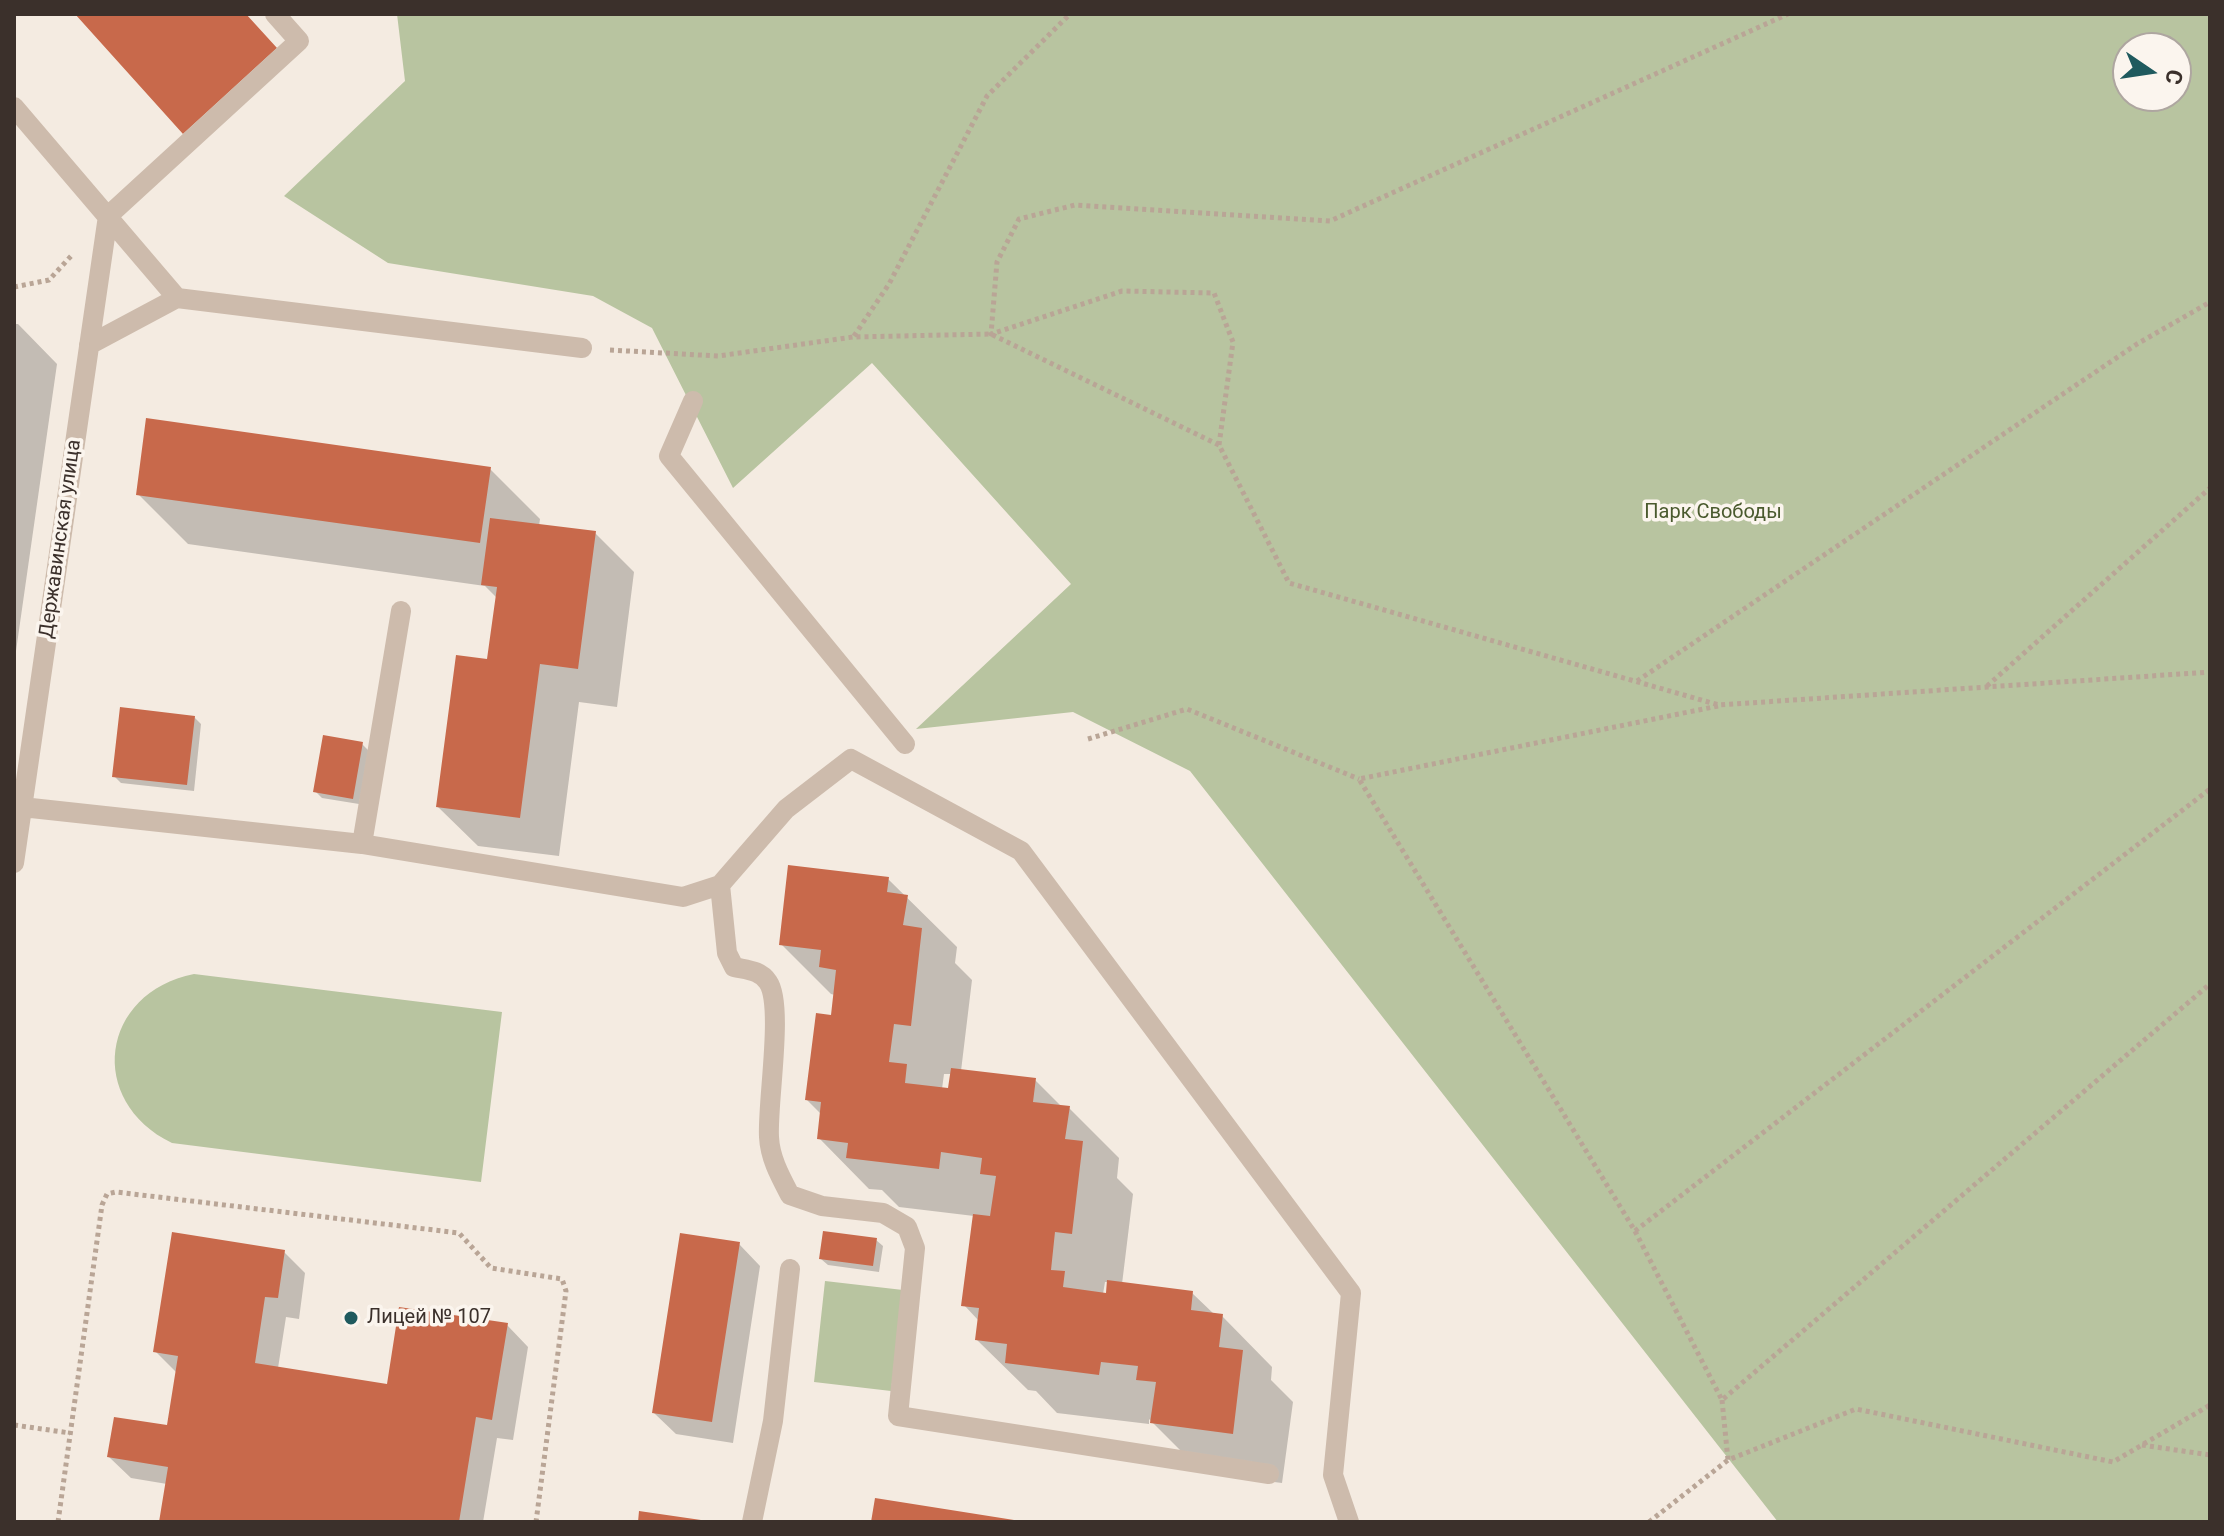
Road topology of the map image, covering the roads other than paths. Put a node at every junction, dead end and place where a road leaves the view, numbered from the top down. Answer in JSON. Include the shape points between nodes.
{"nodes":[{"id":1,"x":275,"y":14,"type":"edge"},
{"id":2,"x":14,"y":107,"type":"edge"},
{"id":3,"x":108,"y":216,"type":"junction"},
{"id":4,"x":177,"y":298,"type":"junction"},
{"id":5,"x":89,"y":345,"type":"junction"},
{"id":6,"x":582,"y":348,"type":"road end"},
{"id":7,"x":693,"y":401,"type":"dead end"},
{"id":8,"x":401,"y":611,"type":"dead end"},
{"id":9,"x":905,"y":744,"type":"dead end"},
{"id":10,"x":22,"y":807,"type":"junction"},
{"id":11,"x":362,"y":844,"type":"junction"},
{"id":12,"x":14,"y":863,"type":"edge"},
{"id":13,"x":720,"y":885,"type":"junction"},
{"id":14,"x":790,"y":1269,"type":"dead end"},
{"id":15,"x":1269,"y":1474,"type":"dead end"},
{"id":16,"x":752,"y":1522,"type":"edge"},
{"id":17,"x":1349,"y":1522,"type":"edge"}],
"edges":[{"from":1,"to":3,"type":"street","via":[[299,41]]},
{"from":2,"to":3,"type":"street"},
{"from":3,"to":4,"type":"street"},
{"from":3,"to":5,"type":"street","name":"Державинская улица"},
{"from":4,"to":5,"type":"street"},
{"from":4,"to":6,"type":"street"},
{"from":5,"to":10,"type":"street","name":"Державинская улица"},
{"from":7,"to":9,"type":"street","via":[[669,456]]},
{"from":8,"to":11,"type":"street"},
{"from":10,"to":11,"type":"street"},
{"from":10,"to":12,"type":"street","name":"Державинская улица"},
{"from":11,"to":13,"type":"street","via":[[683,897]]},
{"from":13,"to":15,"type":"street","via":[[727,953],[734,967],[758,972],[769,983],[774,1011],[769,1138],[776,1169],[790,1195],[822,1206],[883,1213],[907,1227],[915,1248],[898,1416]]},
{"from":13,"to":17,"type":"street","via":[[786,809],[851,759],[1021,851],[1351,1293],[1333,1475]]},
{"from":14,"to":16,"type":"street","via":[[773,1421]]}]}
